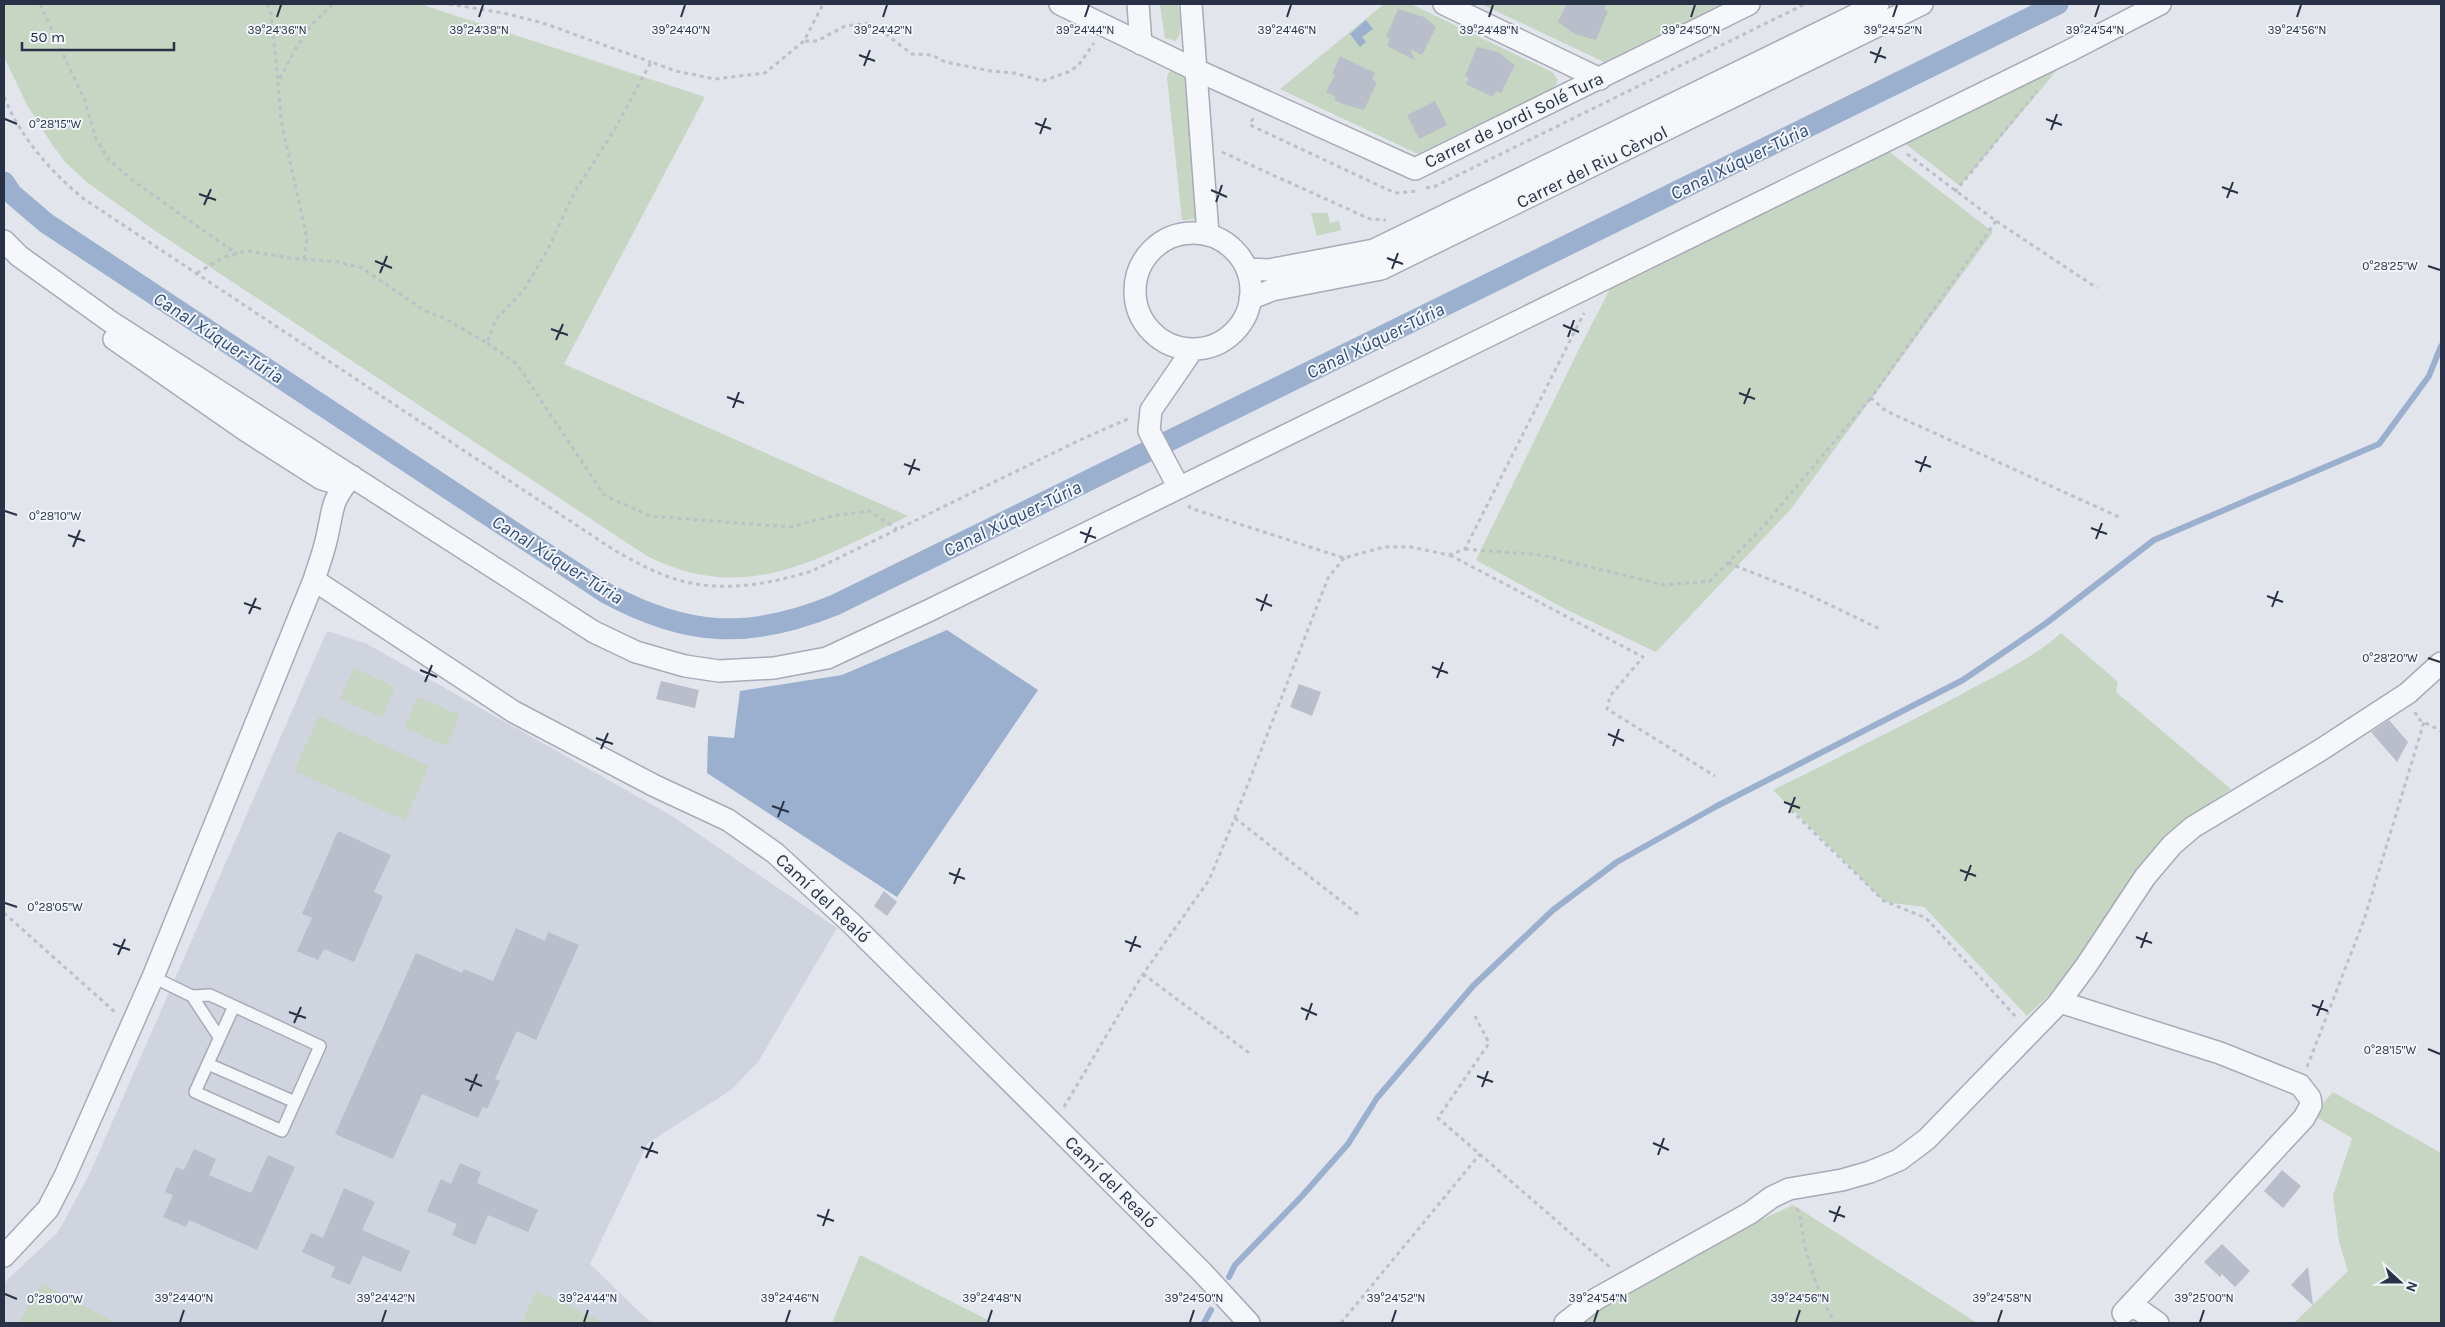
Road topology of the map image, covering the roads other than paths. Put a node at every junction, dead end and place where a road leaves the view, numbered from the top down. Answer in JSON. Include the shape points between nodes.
{"nodes":[{"id":1,"x":1060,"y":4,"type":"edge"},
{"id":2,"x":1138,"y":4,"type":"edge"},
{"id":3,"x":1190,"y":4,"type":"edge"},
{"id":4,"x":1444,"y":4,"type":"edge"},
{"id":5,"x":1749,"y":4,"type":"edge"},
{"id":6,"x":1878,"y":4,"type":"edge"},
{"id":7,"x":1922,"y":4,"type":"edge"},
{"id":8,"x":2160,"y":4,"type":"edge"},
{"id":9,"x":1142,"y":44,"type":"junction"},
{"id":10,"x":1194,"y":70,"type":"junction"},
{"id":11,"x":1600,"y":79,"type":"junction"},
{"id":12,"x":1208,"y":234,"type":"junction"},
{"id":13,"x":4,"y":241,"type":"edge"},
{"id":14,"x":4,"y":261,"type":"edge"},
{"id":15,"x":1247,"y":268,"type":"junction"},
{"id":16,"x":1250,"y":299,"type":"junction"},
{"id":17,"x":1192,"y":349,"type":"junction"},
{"id":18,"x":352,"y":476,"type":"junction"},
{"id":19,"x":320,"y":478,"type":"junction"},
{"id":20,"x":1175,"y":481,"type":"junction"},
{"id":21,"x":332,"y":506,"type":"junction"},
{"id":22,"x":314,"y":580,"type":"junction"},
{"id":23,"x":2441,"y":663,"type":"edge"},
{"id":24,"x":153,"y":977,"type":"junction"},
{"id":25,"x":192,"y":996,"type":"junction"},
{"id":26,"x":2060,"y":1002,"type":"junction"},
{"id":27,"x":234,"y":1006,"type":"junction"},
{"id":28,"x":219,"y":1037,"type":"junction"},
{"id":29,"x":208,"y":1064,"type":"junction"},
{"id":30,"x":295,"y":1102,"type":"junction"},
{"id":31,"x":4,"y":1256,"type":"edge"},
{"id":32,"x":1249,"y":1323,"type":"edge"},
{"id":33,"x":1565,"y":1323,"type":"edge"},
{"id":34,"x":2158,"y":1323,"type":"edge"}],
"edges":[{"from":1,"to":9,"type":"street","name":"Carrer de Jordi Solé Tura"},
{"from":2,"to":9,"type":"street"},
{"from":3,"to":10,"type":"street"},
{"from":4,"to":11,"type":"street"},
{"from":5,"to":11,"type":"street","name":"Carrer de Jordi Solé Tura"},
{"from":6,"to":15,"type":"street","name":"Carrer del Riu Cèrvol","via":[[1374,250],[1269,270]]},
{"from":7,"to":16,"type":"street","name":"Carrer del Riu Cèrvol","via":[[1381,269],[1272,290]]},
{"from":8,"to":20,"type":"street","via":[[1600,281]]},
{"from":9,"to":10,"type":"street","name":"Carrer de Jordi Solé Tura"},
{"from":10,"to":11,"type":"street","name":"Carrer de Jordi Solé Tura","via":[[1415,169]]},
{"from":10,"to":12,"type":"street"},
{"from":12,"to":15,"type":"street","via":[[1238,253]]},
{"from":12,"to":17,"type":"street","via":[[1169,237],[1153,248],[1141,264],[1135,283],[1136,303],[1143,321],[1156,336],[1173,346]]},
{"from":13,"to":18,"type":"street","via":[[19,256],[111,322]]},
{"from":14,"to":19,"type":"street","via":[[158,370]]},
{"from":15,"to":16,"type":"street"},
{"from":16,"to":17,"type":"street","via":[[1246,315],[1237,329],[1209,347]]},
{"from":17,"to":20,"type":"street","via":[[1151,410],[1149,431]]},
{"from":18,"to":19,"type":"street","via":[[340,483]]},
{"from":18,"to":20,"type":"street","via":[[594,632],[636,652],[685,666],[718,671],[774,668],[827,658],[928,611]]},
{"from":18,"to":21,"type":"street"},
{"from":19,"to":21,"type":"street","via":[[332,495]]},
{"from":21,"to":22,"type":"street"},
{"from":22,"to":24,"type":"street"},
{"from":22,"to":32,"type":"street","name":"Camí del Realó","via":[[514,712],[655,786],[728,820],[775,853],[852,924],[1054,1124]]},
{"from":23,"to":26,"type":"street","via":[[2408,693],[2193,827],[2172,845],[2145,877]]},
{"from":24,"to":25,"type":"lane"},
{"from":24,"to":31,"type":"street","via":[[48,1209]]},
{"from":25,"to":27,"type":"lane","via":[[210,995]]},
{"from":25,"to":28,"type":"lane"},
{"from":26,"to":33,"type":"street","via":[[1927,1140],[1899,1160],[1870,1172],[1789,1189],[1772,1197],[1750,1213],[1596,1299]]},
{"from":26,"to":34,"type":"street","via":[[2220,1052],[2300,1085],[2310,1098],[2309,1112],[2127,1308]]},
{"from":27,"to":28,"type":"lane"},
{"from":27,"to":30,"type":"lane","via":[[320,1046]]},
{"from":28,"to":29,"type":"lane"},
{"from":29,"to":30,"type":"lane"},
{"from":29,"to":30,"type":"lane","via":[[195,1092],[282,1131]]}]}
